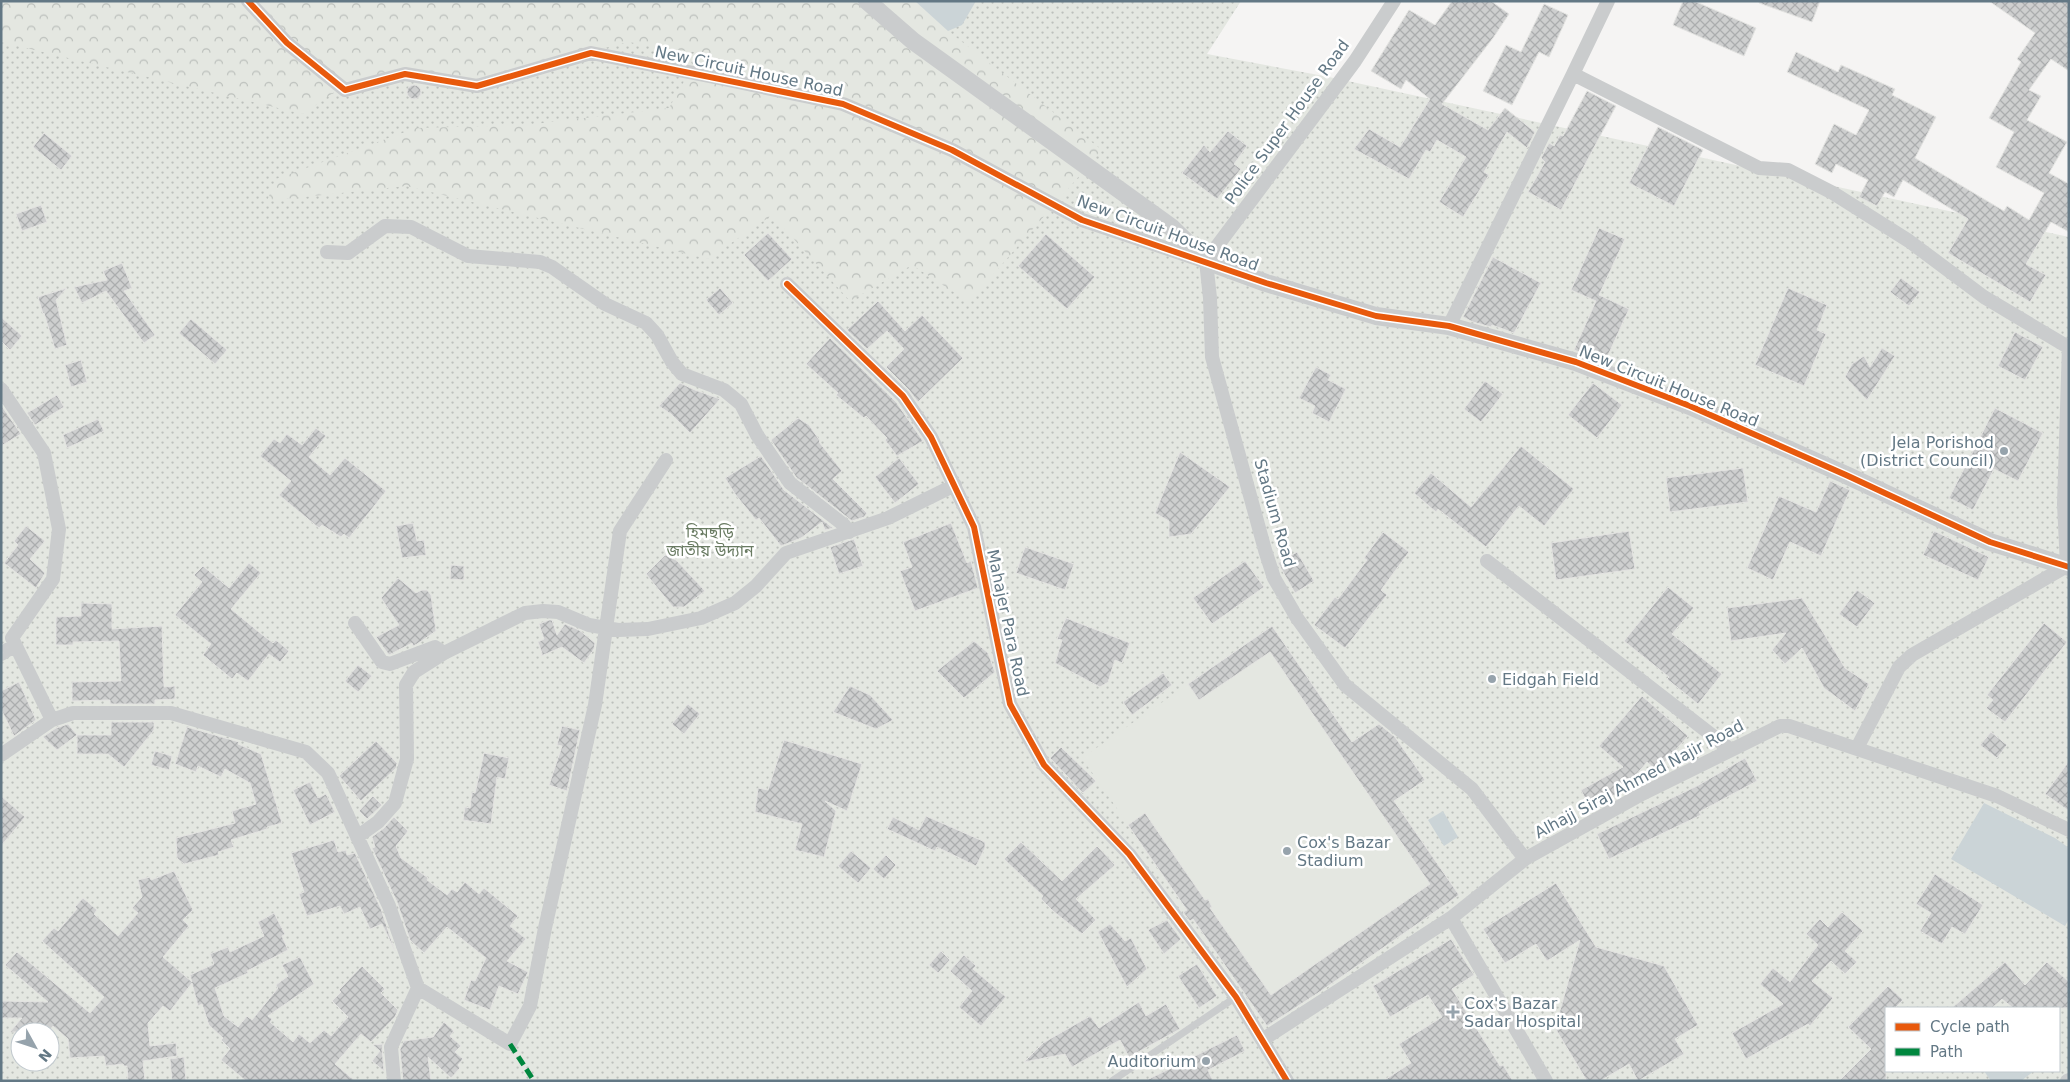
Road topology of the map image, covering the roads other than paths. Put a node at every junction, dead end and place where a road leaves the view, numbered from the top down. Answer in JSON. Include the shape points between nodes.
{"nodes":[{"id":1,"x":248,"y":1,"type":"edge"},
{"id":2,"x":868,"y":1,"type":"edge"},
{"id":3,"x":1394,"y":1,"type":"edge"},
{"id":4,"x":1608,"y":1,"type":"edge"},
{"id":5,"x":1573,"y":74,"type":"junction"},
{"id":6,"x":327,"y":252,"type":"dead end"},
{"id":7,"x":1206,"y":262,"type":"junction"},
{"id":8,"x":787,"y":284,"type":"dead end"},
{"id":9,"x":1449,"y":326,"type":"junction"},
{"id":10,"x":2068,"y":346,"type":"edge"},
{"id":11,"x":1,"y":389,"type":"edge"},
{"id":12,"x":666,"y":460,"type":"dead end"},
{"id":13,"x":955,"y":485,"type":"junction"},
{"id":14,"x":850,"y":532,"type":"junction"},
{"id":15,"x":1487,"y":561,"type":"dead end"},
{"id":16,"x":2068,"y":566,"type":"edge"},
{"id":17,"x":355,"y":623,"type":"dead end"},
{"id":18,"x":606,"y":629,"type":"junction"},
{"id":19,"x":15,"y":645,"type":"junction"},
{"id":20,"x":444,"y":653,"type":"junction"},
{"id":21,"x":1,"y":654,"type":"edge"},
{"id":22,"x":52,"y":720,"type":"junction"},
{"id":23,"x":1857,"y":748,"type":"junction"},
{"id":24,"x":1732,"y":750,"type":"junction"},
{"id":25,"x":1,"y":755,"type":"edge"},
{"id":26,"x":2069,"y":830,"type":"edge"},
{"id":27,"x":357,"y":837,"type":"junction"},
{"id":28,"x":1525,"y":859,"type":"junction"},
{"id":29,"x":1451,"y":918,"type":"junction"},
{"id":30,"x":418,"y":988,"type":"junction"},
{"id":31,"x":1236,"y":997,"type":"junction"},
{"id":32,"x":1262,"y":1040,"type":"junction"},
{"id":33,"x":394,"y":1081,"type":"edge"},
{"id":34,"x":1112,"y":1081,"type":"edge"},
{"id":35,"x":1286,"y":1081,"type":"edge"},
{"id":36,"x":1546,"y":1081,"type":"edge"}],
"edges":[{"from":1,"to":7,"type":"street","name":"New Circuit House Road","via":[[287,42],[345,90],[405,74],[477,86],[591,53],[714,77],[843,104],[952,150],[1082,220]]},
{"from":2,"to":7,"type":"street","via":[[913,41],[1171,227]]},
{"from":3,"to":7,"type":"street","name":"Police Super House Road","via":[[1355,61]]},
{"from":4,"to":5,"type":"street"},
{"from":5,"to":9,"type":"street"},
{"from":5,"to":10,"type":"street","via":[[1758,168],[1788,170],[1833,193],[1909,241],[1984,297]]},
{"from":6,"to":14,"type":"street","via":[[348,253],[385,226],[411,227],[468,256],[540,262],[552,266],[586,292],[646,323],[682,374],[724,390],[742,404],[757,434],[790,483]]},
{"from":7,"to":9,"type":"street","name":"New Circuit House Road","via":[[1376,316]]},
{"from":7,"to":28,"type":"street","name":"Stadium Road","via":[[1212,356],[1274,578],[1297,618],[1344,685],[1472,789]]},
{"from":8,"to":13,"type":"street","name":"Mahajer Para Road","via":[[903,396],[931,437]]},
{"from":9,"to":16,"type":"street","name":"New Circuit House Road","via":[[1576,362],[1681,403],[1990,542]]},
{"from":10,"to":16,"type":"street","via":[[2064,504]]},
{"from":11,"to":19,"type":"street","via":[[44,453],[60,529],[53,579],[12,638]]},
{"from":12,"to":18,"type":"street","via":[[620,531]]},
{"from":13,"to":14,"type":"street","via":[[888,518]]},
{"from":13,"to":31,"type":"street","name":"Mahajer Para Road","via":[[974,526],[1010,704],[1044,766],[1129,854]]},
{"from":14,"to":18,"type":"street","via":[[786,553],[756,586],[735,603],[701,618],[648,629]]},
{"from":15,"to":24,"type":"street"},
{"from":16,"to":23,"type":"street","via":[[1912,654],[1899,667]]},
{"from":17,"to":20,"type":"street","via":[[382,662],[390,664],[436,647]]},
{"from":18,"to":20,"type":"street","via":[[558,612],[525,613]]},
{"from":18,"to":30,"type":"street","via":[[595,705],[530,1006],[510,1044]]},
{"from":19,"to":21,"type":"street"},
{"from":19,"to":22,"type":"street"},
{"from":20,"to":27,"type":"street","via":[[414,672],[406,685],[407,759],[395,803],[378,822]]},
{"from":22,"to":25,"type":"street"},
{"from":22,"to":27,"type":"street","via":[[73,713],[171,713],[306,752],[328,773]]},
{"from":23,"to":24,"type":"street","name":"Alhajj Siraj Ahmed Najir Road","via":[[1780,726]]},
{"from":23,"to":26,"type":"street","name":"Alhajj Siraj Ahmed Najir Road","via":[[1997,796]]},
{"from":24,"to":28,"type":"street","name":"Alhajj Siraj Ahmed Najir Road","via":[[1642,794]]},
{"from":27,"to":30,"type":"street","via":[[389,906]]},
{"from":28,"to":29,"type":"street","name":"Alhajj Siraj Ahmed Najir Road"},
{"from":29,"to":32,"type":"street","name":"Alhajj Siraj Ahmed Najir Road"},
{"from":29,"to":36,"type":"street"},
{"from":30,"to":33,"type":"street","via":[[391,1047]]},
{"from":31,"to":32,"type":"street","name":"Mahajer Para Road"},
{"from":31,"to":34,"type":"lane"},
{"from":32,"to":35,"type":"street","name":"Mahajer Para Road"}]}
